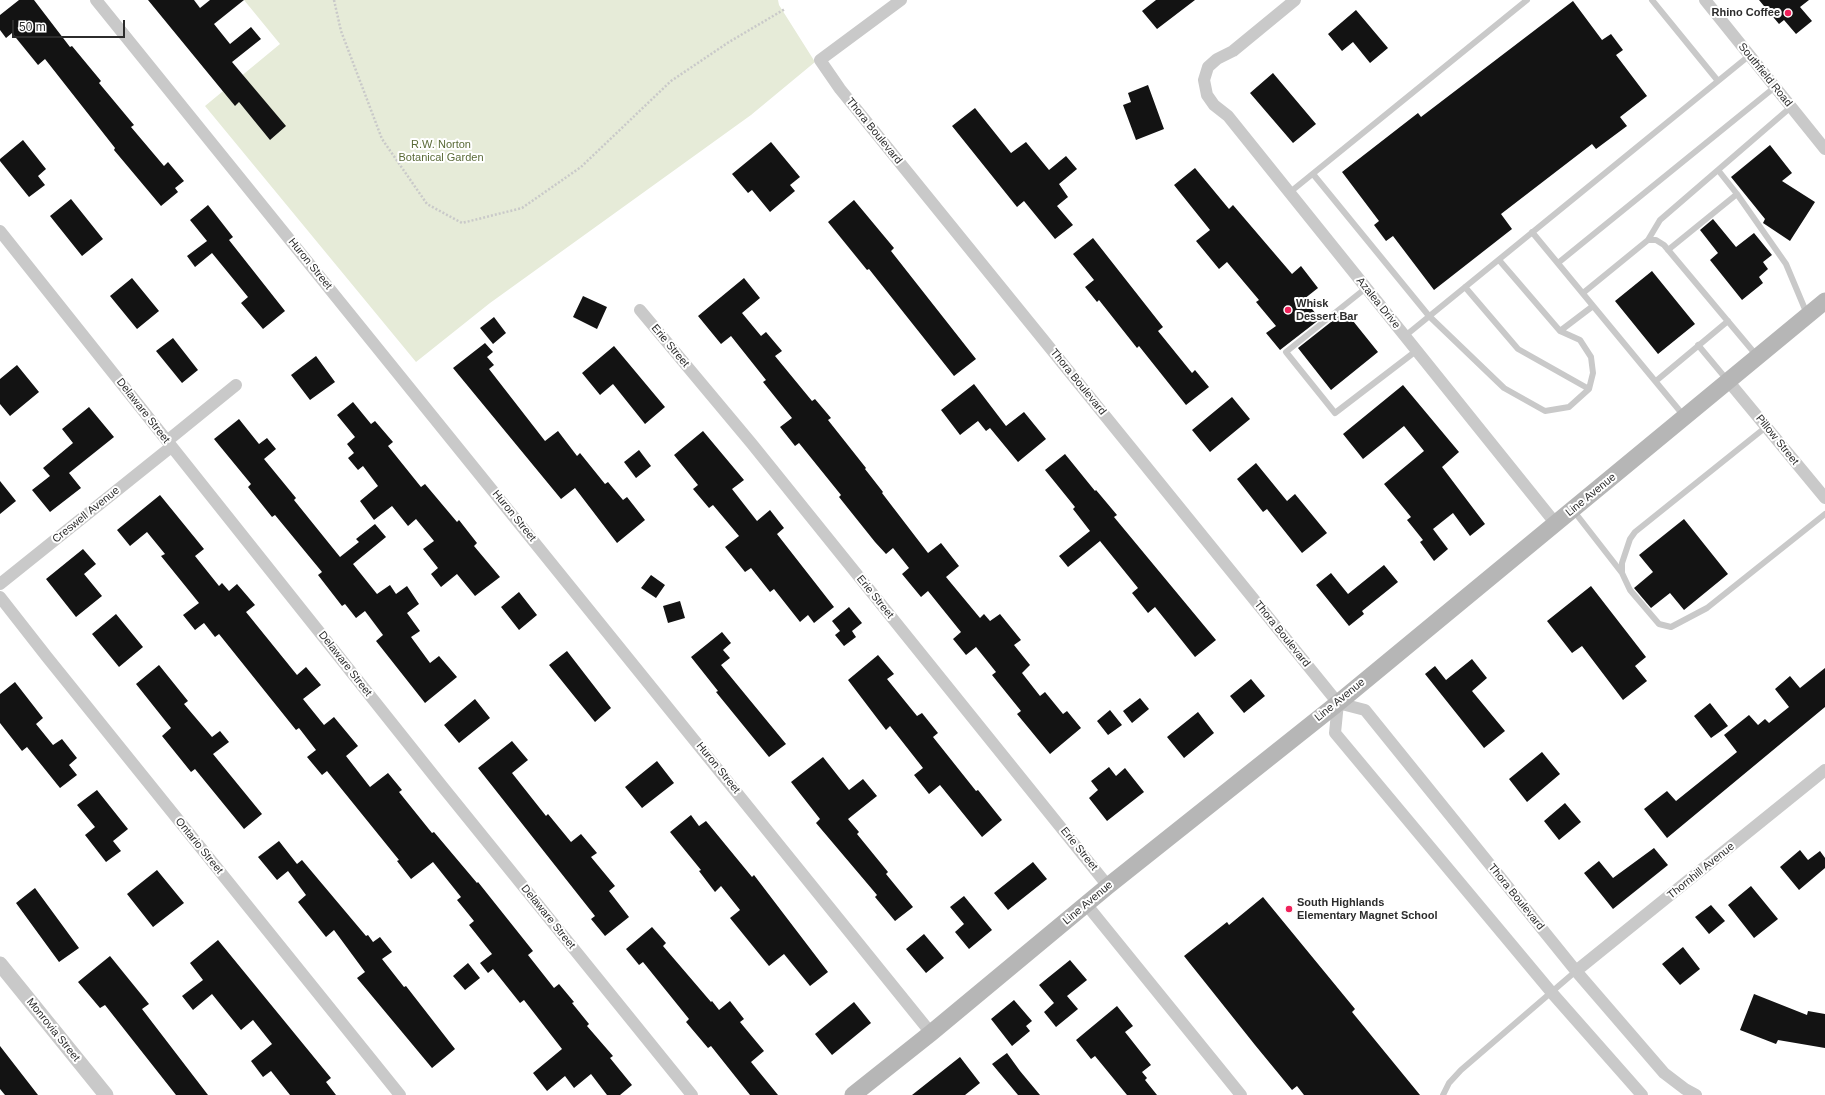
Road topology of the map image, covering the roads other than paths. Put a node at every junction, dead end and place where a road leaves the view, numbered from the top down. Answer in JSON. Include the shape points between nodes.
{"nodes":[{"id":1,"x":96,"y":0,"type":"edge"},
{"id":2,"x":901,"y":0,"type":"edge"},
{"id":3,"x":1295,"y":0,"type":"edge"},
{"id":4,"x":1527,"y":0,"type":"edge"},
{"id":5,"x":1652,"y":0,"type":"edge"},
{"id":6,"x":1705,"y":0,"type":"edge"},
{"id":7,"x":1750,"y":55,"type":"junction"},
{"id":8,"x":1718,"y":81,"type":"junction"},
{"id":9,"x":1775,"y":87,"type":"junction"},
{"id":10,"x":1791,"y":107,"type":"junction"},
{"id":11,"x":1825,"y":149,"type":"edge"},
{"id":12,"x":1718,"y":170,"type":"junction"},
{"id":13,"x":1313,"y":174,"type":"junction"},
{"id":14,"x":1289,"y":192,"type":"junction"},
{"id":15,"x":1737,"y":194,"type":"junction"},
{"id":16,"x":0,"y":231,"type":"edge"},
{"id":17,"x":1532,"y":232,"type":"junction"},
{"id":18,"x":1648,"y":240,"type":"junction"},
{"id":19,"x":1668,"y":250,"type":"junction"},
{"id":20,"x":1499,"y":260,"type":"junction"},
{"id":21,"x":1558,"y":263,"type":"junction"},
{"id":22,"x":1465,"y":287,"type":"junction"},
{"id":23,"x":1366,"y":288,"type":"junction"},
{"id":24,"x":1583,"y":293,"type":"junction"},
{"id":25,"x":1825,"y":301,"type":"edge"},
{"id":26,"x":1594,"y":306,"type":"junction"},
{"id":27,"x":640,"y":310,"type":"dead end"},
{"id":28,"x":1428,"y":316,"type":"junction"},
{"id":29,"x":1808,"y":316,"type":"junction"},
{"id":30,"x":1728,"y":321,"type":"junction"},
{"id":31,"x":1560,"y":331,"type":"junction"},
{"id":32,"x":1404,"y":336,"type":"junction"},
{"id":33,"x":1698,"y":345,"type":"junction"},
{"id":34,"x":1416,"y":351,"type":"junction"},
{"id":35,"x":1758,"y":357,"type":"junction"},
{"id":36,"x":1656,"y":381,"type":"junction"},
{"id":37,"x":1729,"y":382,"type":"junction"},
{"id":38,"x":236,"y":385,"type":"dead end"},
{"id":39,"x":1589,"y":389,"type":"junction"},
{"id":40,"x":1686,"y":417,"type":"junction"},
{"id":41,"x":1766,"y":427,"type":"junction"},
{"id":42,"x":169,"y":444,"type":"junction"},
{"id":43,"x":1825,"y":498,"type":"edge"},
{"id":44,"x":1573,"y":510,"type":"junction"},
{"id":45,"x":1825,"y":514,"type":"edge"},
{"id":46,"x":1556,"y":524,"type":"junction"},
{"id":47,"x":1622,"y":573,"type":"junction"},
{"id":48,"x":0,"y":584,"type":"edge"},
{"id":49,"x":0,"y":597,"type":"edge"},
{"id":50,"x":1338,"y":703,"type":"junction"},
{"id":51,"x":1825,"y":770,"type":"edge"},
{"id":52,"x":1108,"y":886,"type":"junction"},
{"id":53,"x":1086,"y":904,"type":"junction"},
{"id":54,"x":0,"y":964,"type":"edge"},
{"id":55,"x":1576,"y":971,"type":"junction"},
{"id":56,"x":1552,"y":993,"type":"junction"},
{"id":57,"x":931,"y":1033,"type":"junction"},
{"id":58,"x":106,"y":1095,"type":"edge"},
{"id":59,"x":400,"y":1095,"type":"edge"},
{"id":60,"x":692,"y":1095,"type":"edge"},
{"id":61,"x":853,"y":1095,"type":"edge"},
{"id":62,"x":1241,"y":1095,"type":"edge"},
{"id":63,"x":1443,"y":1095,"type":"edge"},
{"id":64,"x":1642,"y":1095,"type":"edge"},
{"id":65,"x":1696,"y":1095,"type":"edge"}],
"edges":[{"from":1,"to":57,"type":"street","name":"Huron Street"},
{"from":2,"to":50,"type":"street","name":"Thora Boulevard","via":[[820,60]]},
{"from":3,"to":14,"type":"street","name":"Azalea Drive","via":[[1233,51],[1217,58],[1208,67],[1204,80],[1207,95],[1214,105],[1228,116]]},
{"from":4,"to":13,"type":"lane"},
{"from":5,"to":8,"type":"lane"},
{"from":6,"to":7,"type":"street","name":"Southfield Road"},
{"from":7,"to":8,"type":"lane"},
{"from":7,"to":9,"type":"street","name":"Southfield Road"},
{"from":8,"to":17,"type":"lane"},
{"from":9,"to":10,"type":"street","name":"Southfield Road"},
{"from":9,"to":21,"type":"lane"},
{"from":10,"to":11,"type":"street","name":"Southfield Road"},
{"from":10,"to":12,"type":"lane"},
{"from":12,"to":15,"type":"lane"},
{"from":12,"to":18,"type":"lane","via":[[1660,220]]},
{"from":13,"to":14,"type":"lane"},
{"from":13,"to":28,"type":"lane"},
{"from":14,"to":23,"type":"street","name":"Azalea Drive"},
{"from":15,"to":19,"type":"lane"},
{"from":15,"to":29,"type":"lane","via":[[1786,264]]},
{"from":16,"to":42,"type":"street","name":"Delaware Street"},
{"from":17,"to":20,"type":"lane"},
{"from":17,"to":21,"type":"lane"},
{"from":18,"to":19,"type":"lane","via":[[1656,240]]},
{"from":18,"to":24,"type":"lane"},
{"from":19,"to":30,"type":"lane"},
{"from":20,"to":22,"type":"lane"},
{"from":20,"to":31,"type":"lane"},
{"from":21,"to":24,"type":"lane"},
{"from":22,"to":28,"type":"lane"},
{"from":22,"to":39,"type":"lane","via":[[1518,349]]},
{"from":23,"to":32,"type":"street","name":"Azalea Drive"},
{"from":23,"to":34,"type":"lane","via":[[1286,352],[1335,413]]},
{"from":24,"to":26,"type":"lane"},
{"from":25,"to":29,"type":"main road","name":"Line Avenue"},
{"from":26,"to":31,"type":"lane"},
{"from":26,"to":36,"type":"lane"},
{"from":27,"to":52,"type":"street","name":"Erie Street","via":[[752,444]]},
{"from":28,"to":32,"type":"lane"},
{"from":28,"to":39,"type":"lane","via":[[1504,388],[1545,411],[1569,408]]},
{"from":29,"to":35,"type":"main road","name":"Line Avenue"},
{"from":30,"to":33,"type":"lane"},
{"from":30,"to":35,"type":"lane"},
{"from":31,"to":39,"type":"lane","via":[[1580,340],[1591,357],[1593,373]]},
{"from":32,"to":34,"type":"street","name":"Azalea Drive"},
{"from":33,"to":36,"type":"lane"},
{"from":33,"to":37,"type":"lane"},
{"from":34,"to":46,"type":"street","name":"Azalea Drive"},
{"from":35,"to":37,"type":"main road","name":"Line Avenue"},
{"from":36,"to":40,"type":"lane"},
{"from":37,"to":40,"type":"main road","name":"Line Avenue"},
{"from":37,"to":41,"type":"street","name":"Pillow Street"},
{"from":38,"to":42,"type":"street","name":"Creswell Avenue"},
{"from":40,"to":44,"type":"main road","name":"Line Avenue"},
{"from":41,"to":43,"type":"street","name":"Pillow Street"},
{"from":41,"to":47,"type":"lane","via":[[1635,532],[1626,549]]},
{"from":42,"to":48,"type":"street","name":"Creswell Avenue"},
{"from":42,"to":60,"type":"street","name":"Delaware Street"},
{"from":44,"to":46,"type":"main road","name":"Line Avenue"},
{"from":44,"to":47,"type":"lane"},
{"from":45,"to":47,"type":"lane","via":[[1707,608],[1671,626],[1659,624],[1630,590]]},
{"from":46,"to":50,"type":"main road","name":"Line Avenue"},
{"from":49,"to":59,"type":"street","name":"Ontario Street"},
{"from":50,"to":52,"type":"main road","name":"Line Avenue"},
{"from":50,"to":55,"type":"street","name":"Thora Boulevard","via":[[1365,710]]},
{"from":50,"to":56,"type":"street","via":[[1335,733]]},
{"from":51,"to":55,"type":"street","name":"Thornhill Avenue"},
{"from":52,"to":53,"type":"main road","name":"Line Avenue"},
{"from":53,"to":57,"type":"main road","name":"Line Avenue"},
{"from":53,"to":62,"type":"street"},
{"from":54,"to":58,"type":"street","name":"Monrovia Street"},
{"from":55,"to":56,"type":"lane"},
{"from":55,"to":65,"type":"street","name":"Thora Boulevard","via":[[1664,1073]]},
{"from":56,"to":63,"type":"lane","via":[[1461,1070],[1449,1083]]},
{"from":56,"to":64,"type":"street"},
{"from":57,"to":61,"type":"main road","name":"Line Avenue"}]}
